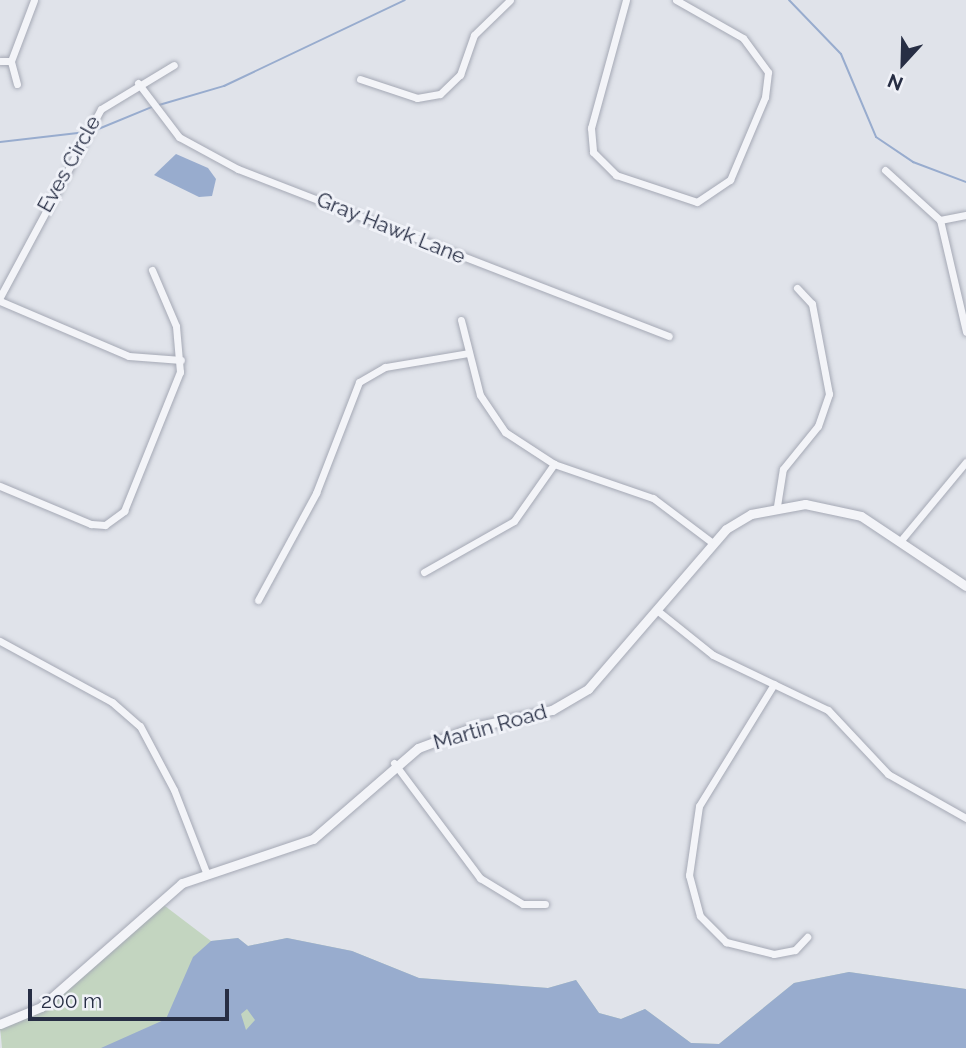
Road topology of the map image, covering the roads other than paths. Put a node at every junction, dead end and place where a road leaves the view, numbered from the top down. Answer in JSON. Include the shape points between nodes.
{"nodes":[{"id":1,"x":34,"y":0,"type":"edge"},
{"id":2,"x":510,"y":0,"type":"edge"},
{"id":3,"x":625,"y":0,"type":"edge"},
{"id":4,"x":676,"y":0,"type":"edge"},
{"id":5,"x":0,"y":61,"type":"edge"},
{"id":6,"x":11,"y":61,"type":"junction"},
{"id":7,"x":174,"y":65,"type":"dead end"},
{"id":8,"x":360,"y":79,"type":"dead end"},
{"id":9,"x":138,"y":83,"type":"junction"},
{"id":10,"x":17,"y":84,"type":"dead end"},
{"id":11,"x":885,"y":170,"type":"dead end"},
{"id":12,"x":966,"y":215,"type":"edge"},
{"id":13,"x":940,"y":220,"type":"junction"},
{"id":14,"x":152,"y":270,"type":"dead end"},
{"id":15,"x":797,"y":288,"type":"dead end"},
{"id":16,"x":0,"y":299,"type":"edge"},
{"id":17,"x":461,"y":320,"type":"dead end"},
{"id":18,"x":966,"y":332,"type":"edge"},
{"id":19,"x":669,"y":336,"type":"dead end"},
{"id":20,"x":469,"y":353,"type":"junction"},
{"id":21,"x":181,"y":360,"type":"junction"},
{"id":22,"x":966,"y":462,"type":"edge"},
{"id":23,"x":554,"y":464,"type":"junction"},
{"id":24,"x":0,"y":486,"type":"edge"},
{"id":25,"x":776,"y":506,"type":"junction"},
{"id":26,"x":902,"y":539,"type":"junction"},
{"id":27,"x":714,"y":544,"type":"junction"},
{"id":28,"x":424,"y":572,"type":"dead end"},
{"id":29,"x":966,"y":586,"type":"edge"},
{"id":30,"x":258,"y":600,"type":"dead end"},
{"id":31,"x":658,"y":611,"type":"junction"},
{"id":32,"x":0,"y":641,"type":"edge"},
{"id":33,"x":774,"y":684,"type":"junction"},
{"id":34,"x":394,"y":764,"type":"junction"},
{"id":35,"x":966,"y":818,"type":"edge"},
{"id":36,"x":206,"y":873,"type":"junction"},
{"id":37,"x":545,"y":904,"type":"dead end"},
{"id":38,"x":807,"y":937,"type":"dead end"},
{"id":39,"x":0,"y":1024,"type":"edge"}],
"edges":[{"from":1,"to":6,"type":"street"},
{"from":2,"to":8,"type":"street","via":[[474,35],[460,75],[440,94],[417,98]]},
{"from":3,"to":4,"type":"street","via":[[591,128],[593,152],[616,174],[697,202],[730,180],[765,97],[768,72],[757,49]]},
{"from":5,"to":6,"type":"street"},
{"from":6,"to":10,"type":"street"},
{"from":7,"to":9,"type":"street","name":"Eves Circle"},
{"from":9,"to":16,"type":"street","name":"Eves Circle","via":[[101,108],[86,128]]},
{"from":9,"to":19,"type":"street","name":"Gray Hawk Lane","via":[[179,137],[238,169]]},
{"from":11,"to":13,"type":"street"},
{"from":12,"to":13,"type":"street"},
{"from":13,"to":18,"type":"street"},
{"from":14,"to":21,"type":"street","via":[[176,326]]},
{"from":15,"to":25,"type":"street","via":[[812,304],[829,394],[818,426],[783,469]]},
{"from":16,"to":21,"type":"street","via":[[129,356]]},
{"from":17,"to":20,"type":"street"},
{"from":20,"to":23,"type":"street","via":[[494,419]]},
{"from":20,"to":30,"type":"street","via":[[384,367],[359,382],[316,493]]},
{"from":21,"to":24,"type":"street","via":[[175,391],[115,521],[91,524]]},
{"from":22,"to":26,"type":"street"},
{"from":23,"to":27,"type":"street","via":[[653,498]]},
{"from":23,"to":28,"type":"street","via":[[514,520]]},
{"from":25,"to":26,"type":"street","name":"Martin Road","via":[[845,511]]},
{"from":25,"to":27,"type":"street","name":"Martin Road","via":[[739,519]]},
{"from":26,"to":29,"type":"street","name":"Martin Road"},
{"from":27,"to":31,"type":"street","name":"Martin Road"},
{"from":31,"to":33,"type":"street","via":[[713,655]]},
{"from":31,"to":34,"type":"street","name":"Martin Road","via":[[605,674],[570,701],[532,717],[447,735]]},
{"from":32,"to":36,"type":"street","via":[[113,702],[140,726],[174,790]]},
{"from":33,"to":35,"type":"street","via":[[828,710],[888,774]]},
{"from":33,"to":38,"type":"street","via":[[699,806],[689,875],[700,916],[726,942],[774,954],[795,950]]},
{"from":34,"to":36,"type":"street","name":"Martin Road","via":[[310,842]]},
{"from":34,"to":37,"type":"street","via":[[480,878],[523,904]]},
{"from":36,"to":39,"type":"street","name":"Martin Road","via":[[160,898],[41,1007]]}]}
